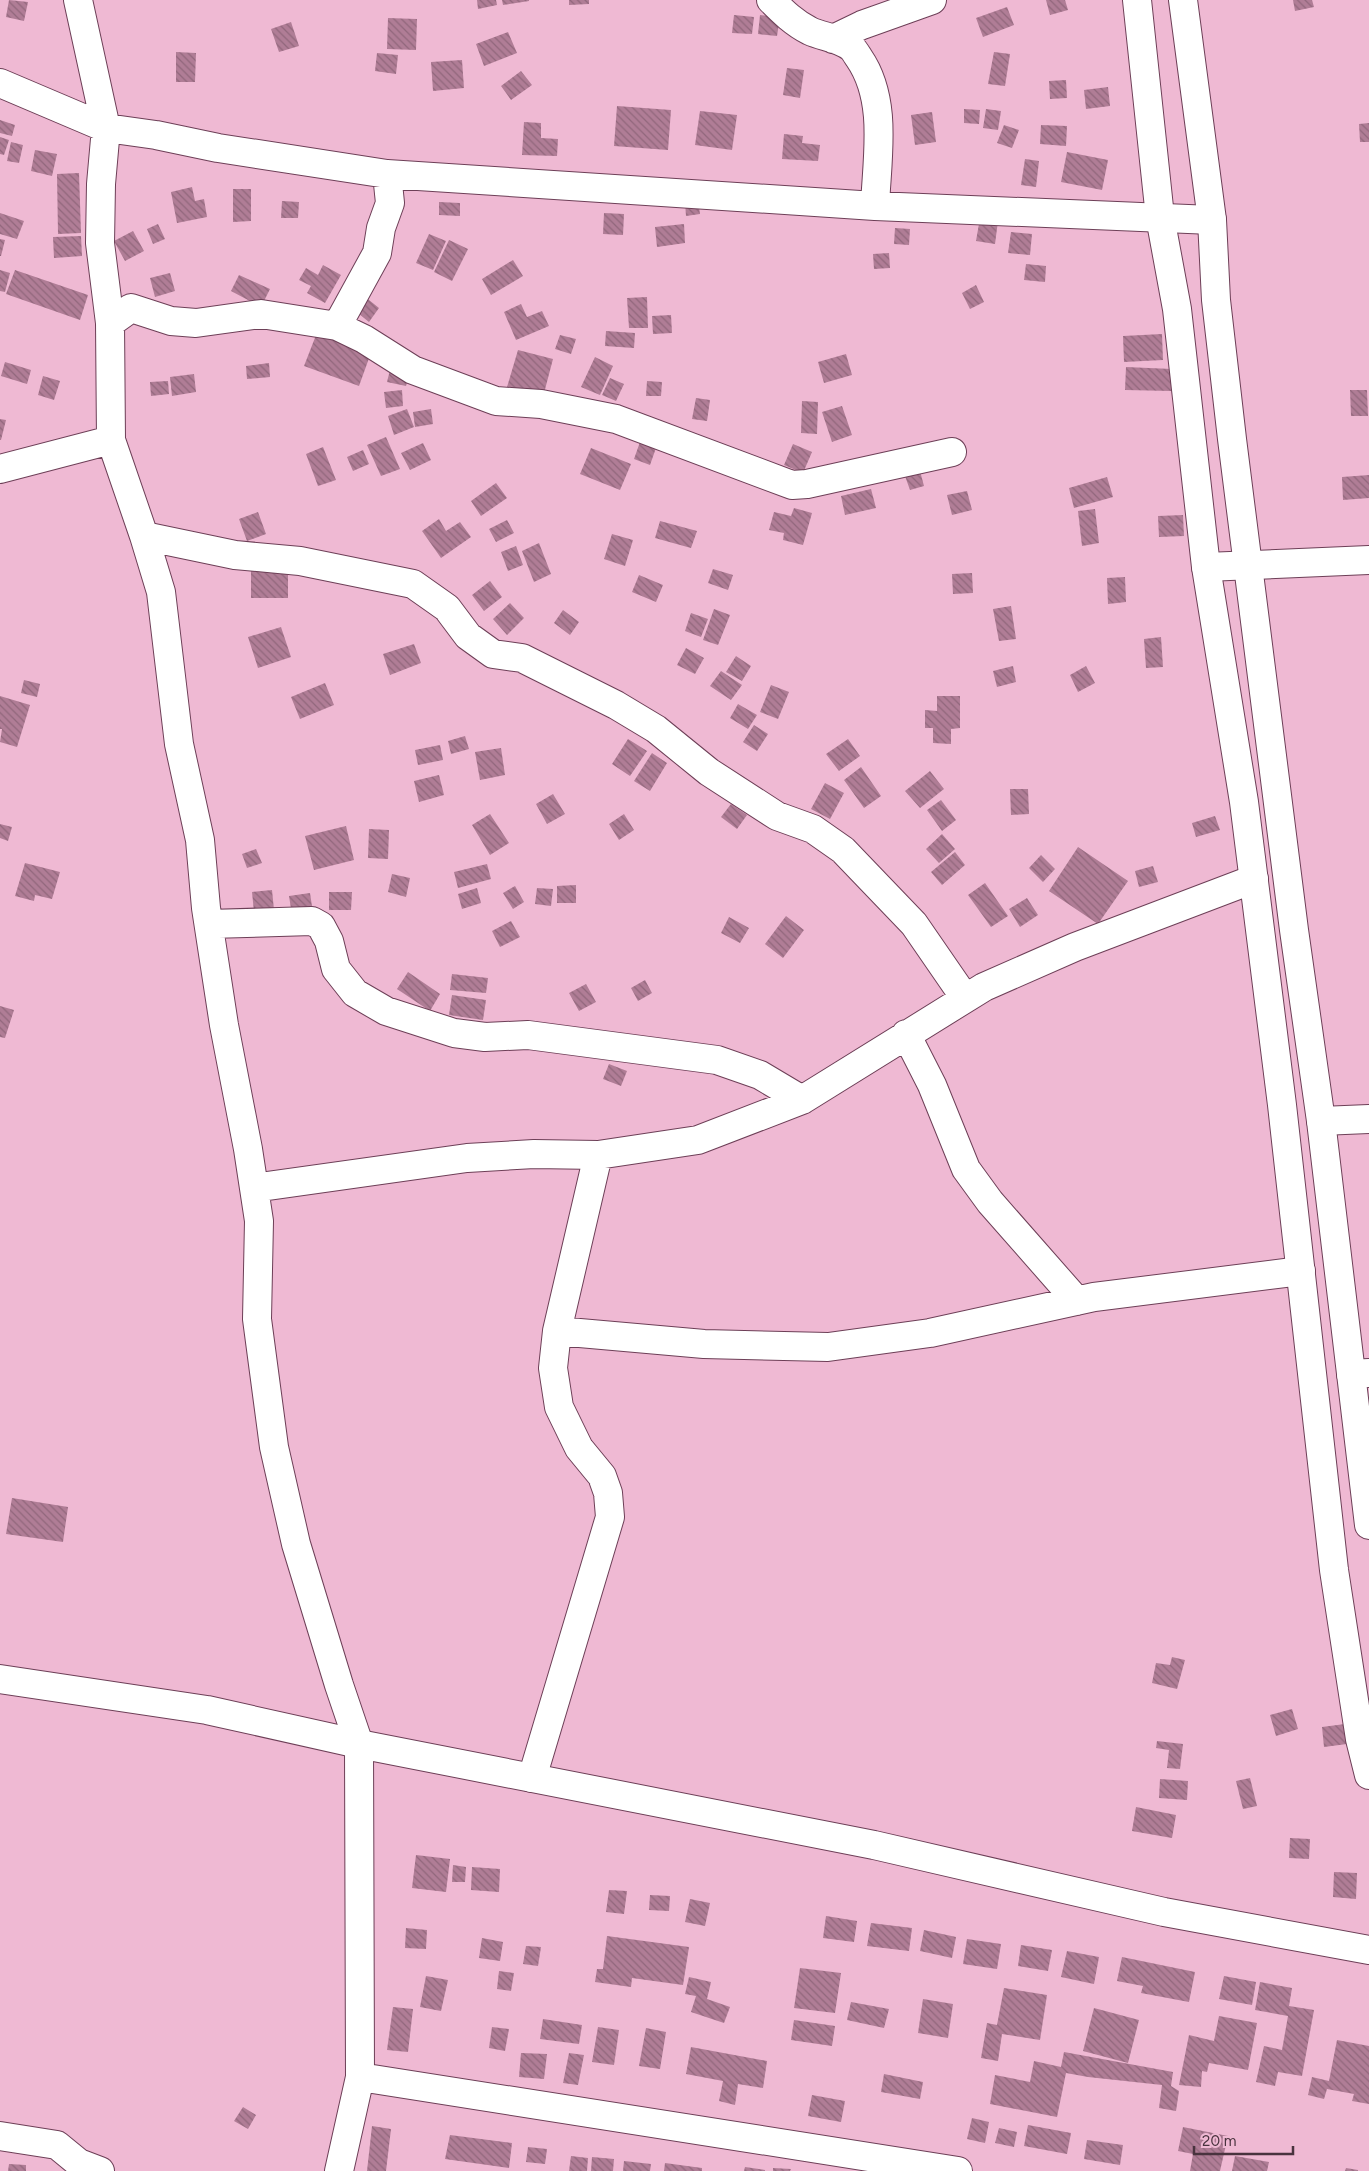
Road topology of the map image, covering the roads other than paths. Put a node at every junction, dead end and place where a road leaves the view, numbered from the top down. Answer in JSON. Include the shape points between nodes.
{"nodes":[{"id":1,"x":78,"y":0,"type":"edge"},
{"id":2,"x":771,"y":0,"type":"edge"},
{"id":3,"x":932,"y":0,"type":"edge"},
{"id":4,"x":1137,"y":0,"type":"edge"},
{"id":5,"x":1184,"y":0,"type":"edge"},
{"id":6,"x":833,"y":39,"type":"junction"},
{"id":7,"x":0,"y":83,"type":"edge"},
{"id":8,"x":106,"y":128,"type":"junction"},
{"id":9,"x":387,"y":174,"type":"junction"},
{"id":10,"x":875,"y":206,"type":"junction"},
{"id":11,"x":1160,"y":217,"type":"junction"},
{"id":12,"x":1212,"y":220,"type":"junction"},
{"id":13,"x":110,"y":323,"type":"junction"},
{"id":14,"x":338,"y":326,"type":"junction"},
{"id":15,"x":111,"y":440,"type":"junction"},
{"id":16,"x":952,"y":452,"type":"dead end"},
{"id":17,"x":0,"y":469,"type":"edge"},
{"id":18,"x":144,"y":536,"type":"junction"},
{"id":19,"x":1369,"y":560,"type":"edge"},
{"id":20,"x":1248,"y":564,"type":"junction"},
{"id":21,"x":1206,"y":567,"type":"junction"},
{"id":22,"x":1254,"y":879,"type":"junction"},
{"id":23,"x":209,"y":924,"type":"junction"},
{"id":24,"x":965,"y":998,"type":"junction"},
{"id":25,"x":906,"y":1034,"type":"junction"},
{"id":26,"x":802,"y":1100,"type":"junction"},
{"id":27,"x":1369,"y":1119,"type":"edge"},
{"id":28,"x":1321,"y":1121,"type":"junction"},
{"id":29,"x":598,"y":1155,"type":"junction"},
{"id":30,"x":254,"y":1188,"type":"junction"},
{"id":31,"x":1301,"y":1271,"type":"junction"},
{"id":32,"x":1077,"y":1301,"type":"junction"},
{"id":33,"x":1344,"y":1313,"type":"junction"},
{"id":34,"x":1307,"y":1315,"type":"junction"},
{"id":35,"x":556,"y":1331,"type":"junction"},
{"id":36,"x":1360,"y":1374,"type":"edge"},
{"id":37,"x":1369,"y":1525,"type":"edge"},
{"id":38,"x":0,"y":1679,"type":"edge"},
{"id":39,"x":359,"y":1744,"type":"junction"},
{"id":40,"x":1369,"y":1776,"type":"edge"},
{"id":41,"x":532,"y":1778,"type":"junction"},
{"id":42,"x":1369,"y":1950,"type":"edge"},
{"id":43,"x":360,"y":2078,"type":"junction"},
{"id":44,"x":0,"y":2136,"type":"edge"},
{"id":45,"x":100,"y":2171,"type":"edge"},
{"id":46,"x":339,"y":2171,"type":"edge"},
{"id":47,"x":958,"y":2171,"type":"edge"}],
"edges":[{"from":1,"to":8,"type":"main road"},
{"from":2,"to":6,"type":"main road","via":[[791,20]]},
{"from":3,"to":6,"type":"main road"},
{"from":4,"to":11,"type":"main road"},
{"from":5,"to":12,"type":"main road"},
{"from":6,"to":10,"type":"main road","via":[[852,48],[866,68],[874,88],[878,110]]},
{"from":7,"to":8,"type":"main road"},
{"from":8,"to":9,"type":"main road"},
{"from":8,"to":13,"type":"main road","via":[[100,243]]},
{"from":9,"to":10,"type":"main road"},
{"from":9,"to":14,"type":"main road","via":[[390,203],[377,253]]},
{"from":10,"to":11,"type":"main road"},
{"from":11,"to":12,"type":"main road"},
{"from":11,"to":21,"type":"main road","via":[[1177,309]]},
{"from":12,"to":20,"type":"main road","via":[[1216,300]]},
{"from":13,"to":14,"type":"main road","via":[[131,308],[171,321],[196,323],[261,314]]},
{"from":13,"to":15,"type":"main road"},
{"from":14,"to":16,"type":"main road","via":[[413,370],[496,401],[541,404],[616,419],[792,485]]},
{"from":15,"to":17,"type":"main road"},
{"from":15,"to":18,"type":"main road"},
{"from":18,"to":23,"type":"main road","via":[[161,592],[179,744],[200,840]]},
{"from":18,"to":24,"type":"main road","via":[[235,555],[300,561],[413,584],[447,608],[468,636],[493,654],[522,658],[616,705],[656,729],[709,772],[769,811],[813,829],[843,850],[914,924]]},
{"from":19,"to":20,"type":"main road"},
{"from":20,"to":21,"type":"main road"},
{"from":20,"to":28,"type":"main road"},
{"from":21,"to":22,"type":"main road"},
{"from":22,"to":24,"type":"main road","via":[[1074,947]]},
{"from":22,"to":31,"type":"main road"},
{"from":23,"to":26,"type":"main road","via":[[312,921],[321,926],[329,941],[336,969],[354,993],[386,1012],[454,1033],[485,1037],[528,1035],[717,1060],[760,1075]]},
{"from":23,"to":30,"type":"main road"},
{"from":24,"to":25,"type":"main road"},
{"from":25,"to":26,"type":"main road"},
{"from":25,"to":32,"type":"main road","via":[[932,1085],[966,1169],[990,1202]]},
{"from":26,"to":29,"type":"main road","via":[[698,1140]]},
{"from":27,"to":28,"type":"main road"},
{"from":28,"to":33,"type":"main road"},
{"from":29,"to":30,"type":"main road","via":[[467,1158]]},
{"from":29,"to":35,"type":"main road"},
{"from":30,"to":39,"type":"main road","via":[[259,1221],[257,1320],[274,1447],[296,1544]]},
{"from":31,"to":32,"type":"main road"},
{"from":31,"to":34,"type":"main road"},
{"from":32,"to":35,"type":"main road","via":[[930,1333],[828,1346],[704,1344]]},
{"from":33,"to":34,"type":"main road"},
{"from":33,"to":36,"type":"main road"},
{"from":34,"to":40,"type":"main road","via":[[1334,1570],[1360,1739]]},
{"from":35,"to":41,"type":"main road","via":[[553,1368],[559,1407],[579,1448],[602,1476],[608,1493],[610,1517]]},
{"from":36,"to":37,"type":"main road"},
{"from":38,"to":39,"type":"main road","via":[[207,1710]]},
{"from":39,"to":41,"type":"main road"},
{"from":39,"to":43,"type":"main road"},
{"from":41,"to":42,"type":"main road","via":[[874,1845],[1164,1912]]},
{"from":43,"to":46,"type":"main road"},
{"from":43,"to":47,"type":"main road"},
{"from":44,"to":45,"type":"main road","via":[[57,2145],[79,2162]]}]}
